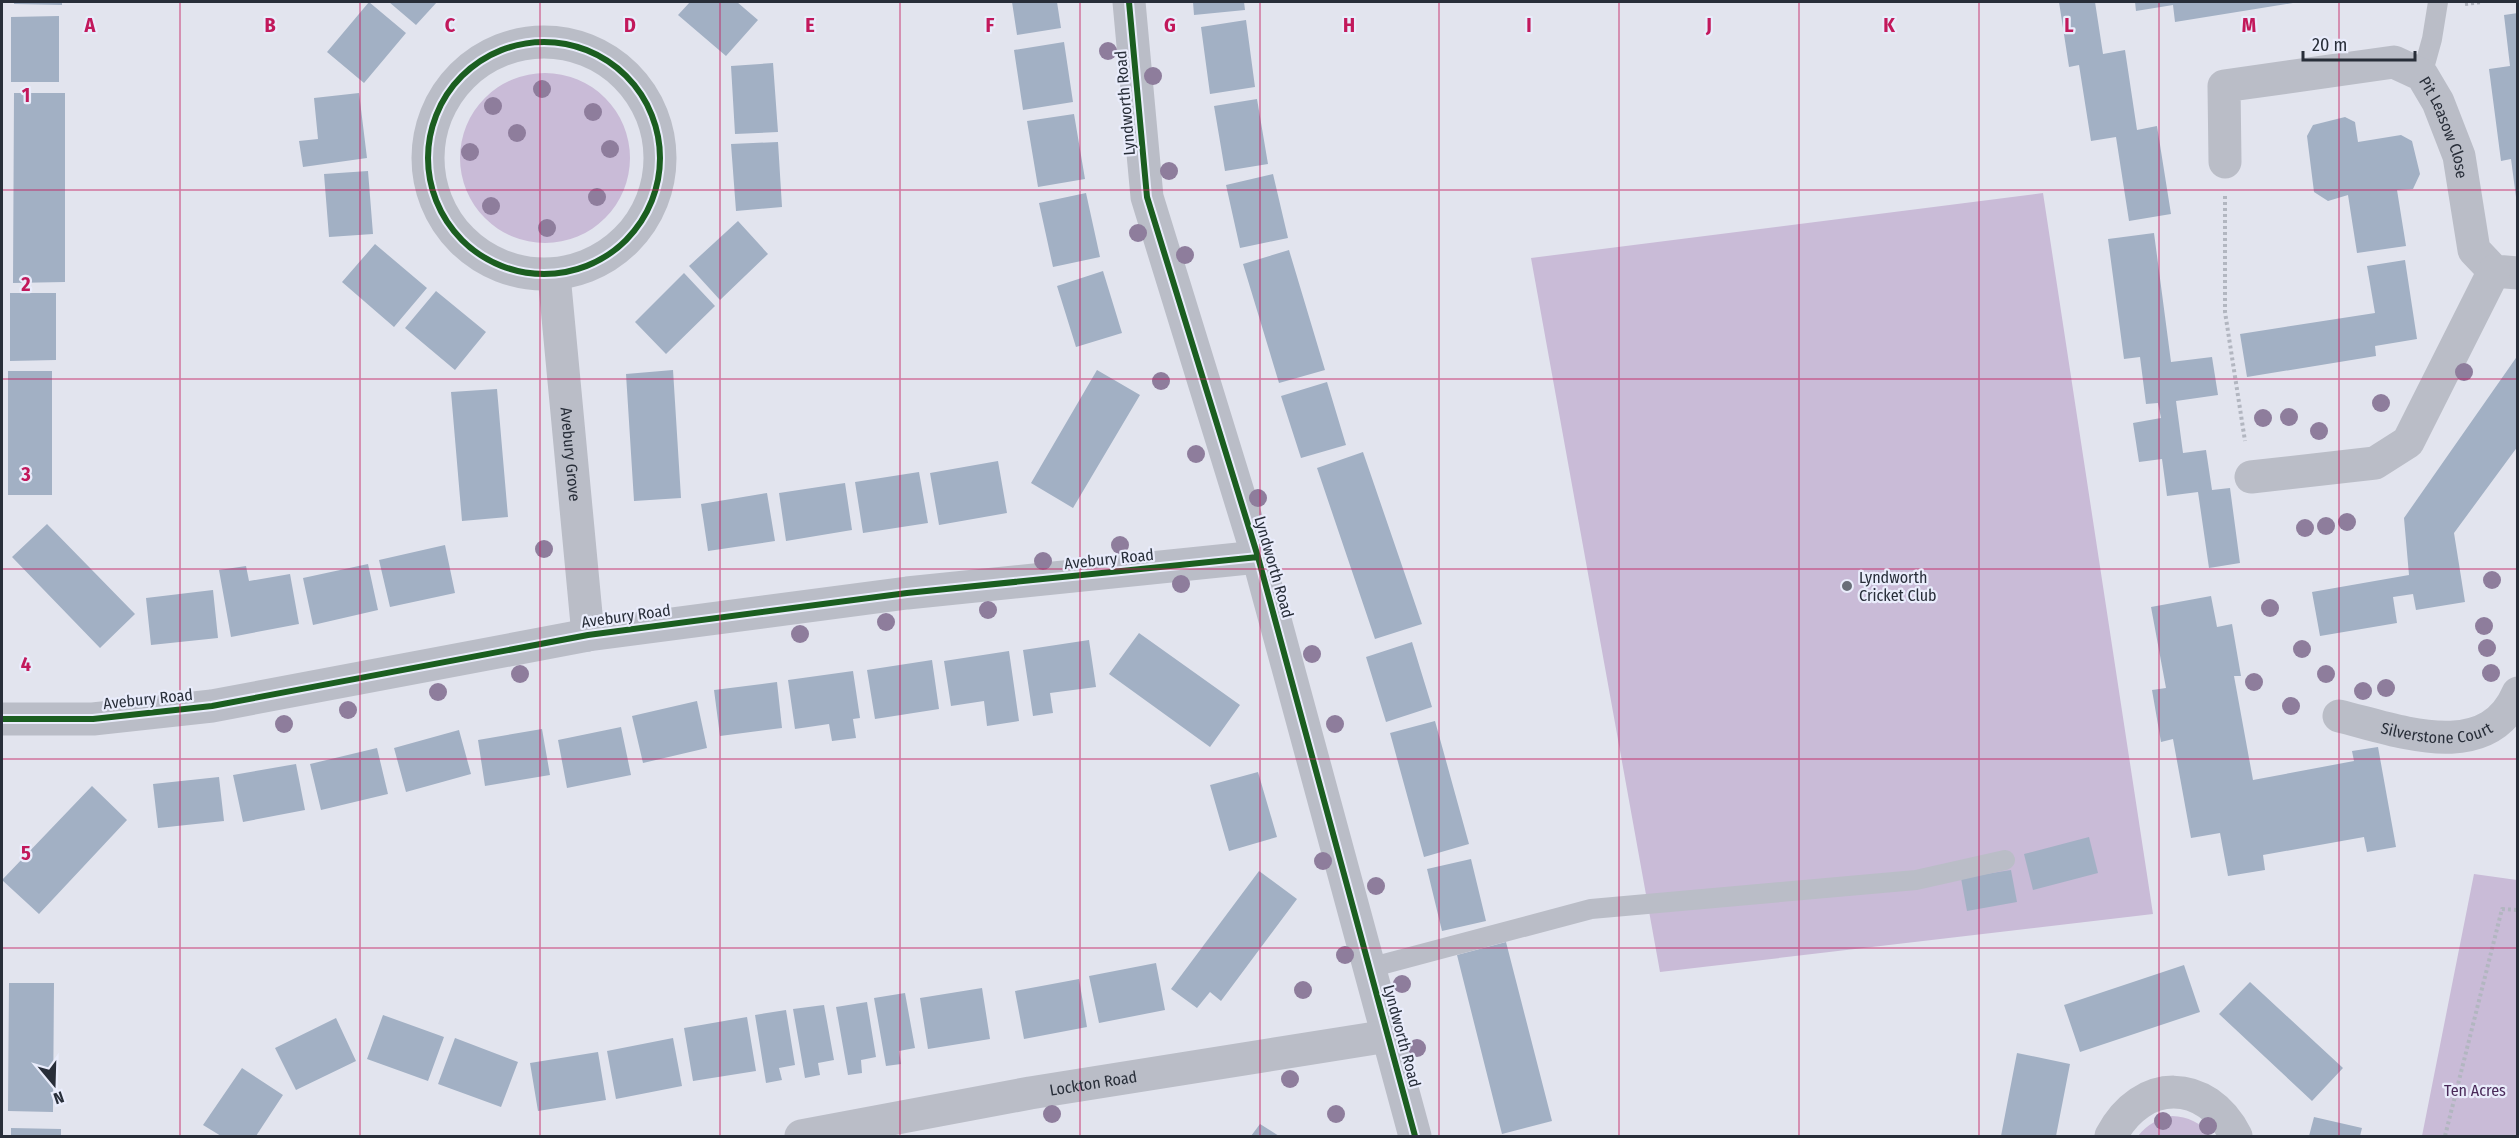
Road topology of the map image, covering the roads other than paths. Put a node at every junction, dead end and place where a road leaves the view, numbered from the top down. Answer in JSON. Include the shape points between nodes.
{"nodes":[{"id":1,"x":1129,"y":2,"type":"edge"},
{"id":2,"x":2438,"y":2,"type":"edge"},
{"id":3,"x":2422,"y":75,"type":"junction"},
{"id":4,"x":2225,"y":162,"type":"road end"},
{"id":5,"x":2505,"y":272,"type":"edge"},
{"id":6,"x":554,"y":275,"type":"junction"},
{"id":7,"x":2251,"y":477,"type":"road end"},
{"id":8,"x":1258,"y":557,"type":"junction"},
{"id":9,"x":588,"y":635,"type":"junction"},
{"id":10,"x":2517,"y":693,"type":"edge"},
{"id":11,"x":2339,"y":716,"type":"dead end"},
{"id":12,"x":2,"y":719,"type":"edge"},
{"id":13,"x":2005,"y":860,"type":"dead end"},
{"id":14,"x":1369,"y":968,"type":"junction"},
{"id":15,"x":1388,"y":1036,"type":"junction"},
{"id":16,"x":801,"y":1137,"type":"edge"},
{"id":17,"x":1415,"y":1137,"type":"edge"},
{"id":18,"x":2112,"y":1137,"type":"edge"},
{"id":19,"x":2236,"y":1137,"type":"edge"}],
"edges":[{"from":1,"to":8,"type":"street","name":"Lyndworth Road","via":[[1147,196]]},
{"from":2,"to":3,"type":"lane"},
{"from":3,"to":4,"type":"street","name":"Pit Leasow Close","via":[[2394,62],[2224,86]]},
{"from":3,"to":5,"type":"street","name":"Pit Leasow Close","via":[[2438,102],[2459,156],[2474,249]]},
{"from":5,"to":7,"type":"street","name":"Pit Leasow Close","via":[[2408,442],[2375,463]]},
{"from":6,"to":6,"type":"street","via":[[517,272],[483,258],[455,235],[436,204],[427,169],[429,133],[443,99],[466,71],[497,51],[532,42],[569,44],[603,58],[631,81],[651,112],[660,148],[658,184],[644,218],[620,246],[589,266]]},
{"from":6,"to":9,"type":"street","name":"Avebury Grove"},
{"from":8,"to":9,"type":"street","name":"Avebury Road","via":[[907,593]]},
{"from":8,"to":14,"type":"street","name":"Lyndworth Road"},
{"from":9,"to":12,"type":"street","name":"Avebury Road","via":[[212,706],[93,719]]},
{"from":10,"to":11,"type":"street","name":"Silverstone Court","via":[[2510,712],[2489,729],[2464,738],[2401,731]]},
{"from":13,"to":14,"type":"lane","via":[[1916,880],[1591,909]]},
{"from":14,"to":15,"type":"street","name":"Lyndworth Road"},
{"from":15,"to":16,"type":"street","name":"Lockton Road","via":[[1030,1093]]},
{"from":15,"to":17,"type":"street","name":"Lyndworth Road"},
{"from":18,"to":19,"type":"street","via":[[2120,1120],[2134,1105],[2152,1095],[2173,1092],[2194,1095],[2212,1104],[2227,1118]]}]}
